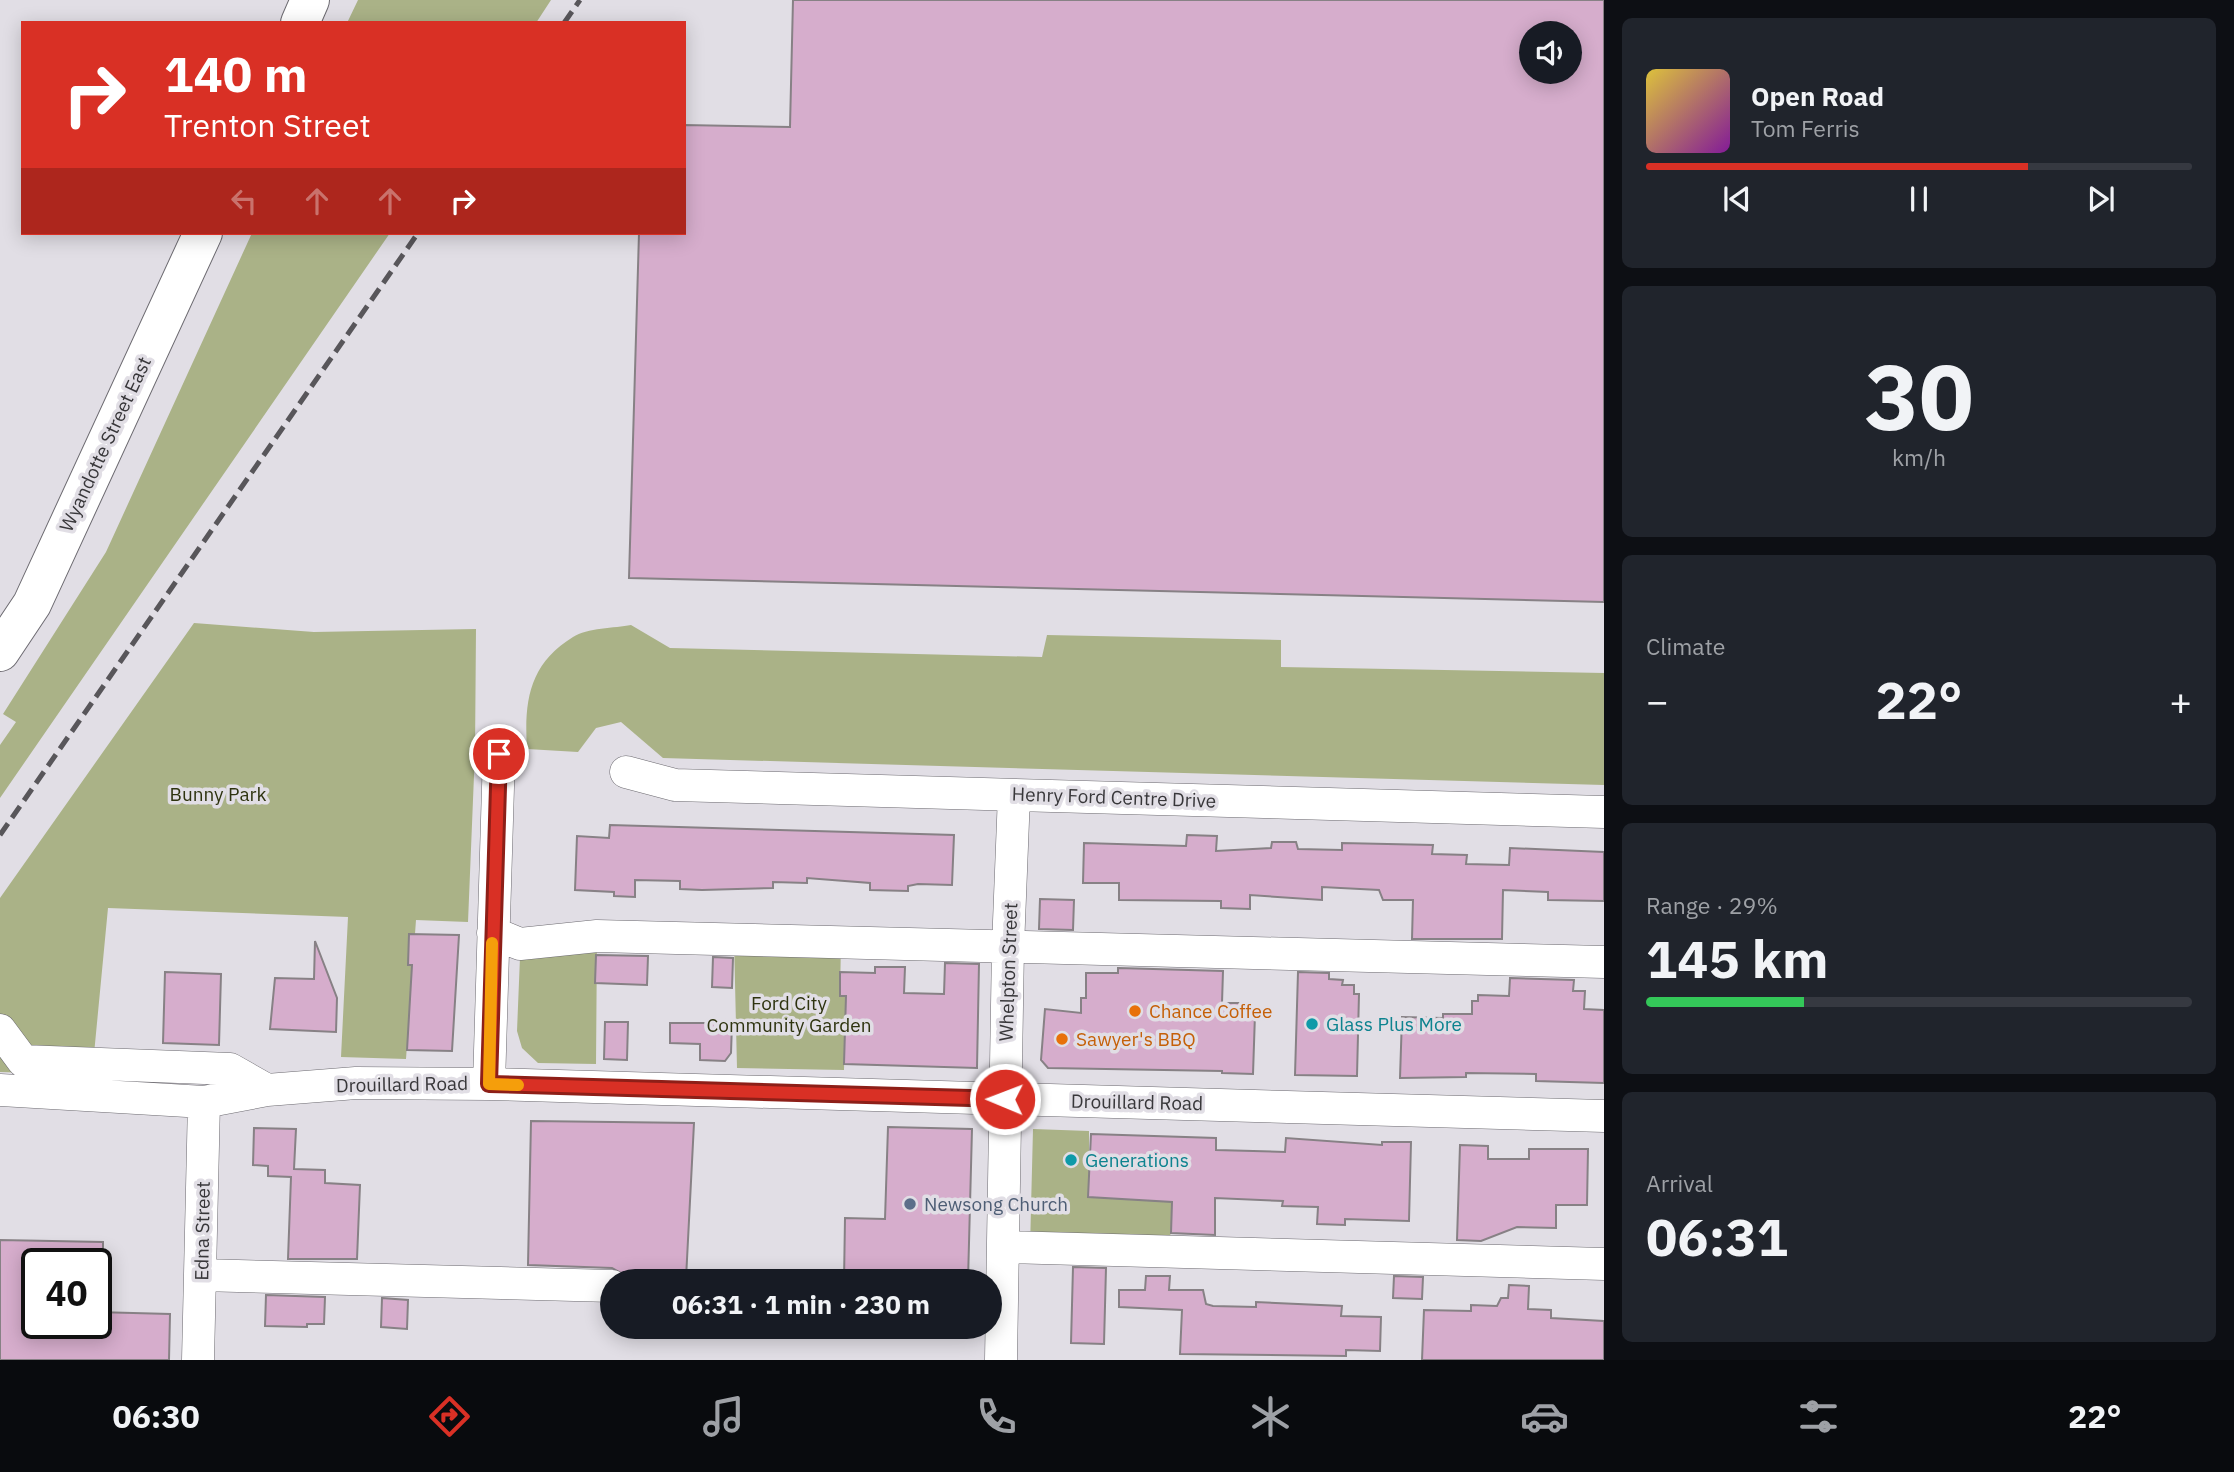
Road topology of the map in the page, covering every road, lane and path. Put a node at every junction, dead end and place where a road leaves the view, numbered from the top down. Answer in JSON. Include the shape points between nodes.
{"nodes":[{"id":1,"x":310,"y":0,"type":"edge"},
{"id":2,"x":301,"y":21,"type":"edge"},
{"id":3,"x":202,"y":235,"type":"edge"},
{"id":4,"x":0,"y":650,"type":"edge"},
{"id":5,"x":499,"y":754,"type":"dead end"},
{"id":6,"x":626,"y":772,"type":"dead end"},
{"id":7,"x":1014,"y":795,"type":"junction"},
{"id":8,"x":1604,"y":812,"type":"edge"},
{"id":9,"x":492,"y":933,"type":"junction"},
{"id":10,"x":1008,"y":947,"type":"junction"},
{"id":11,"x":1604,"y":962,"type":"edge"},
{"id":12,"x":0,"y":1030,"type":"edge"},
{"id":13,"x":489,"y":1084,"type":"junction"},
{"id":14,"x":0,"y":1090,"type":"edge"},
{"id":15,"x":267,"y":1090,"type":"junction"},
{"id":16,"x":1005,"y":1099,"type":"junction"},
{"id":17,"x":204,"y":1102,"type":"junction"},
{"id":18,"x":1604,"y":1116,"type":"edge"},
{"id":19,"x":1003,"y":1247,"type":"junction"},
{"id":20,"x":1604,"y":1264,"type":"edge"},
{"id":21,"x":1000,"y":1269,"type":"edge"},
{"id":22,"x":201,"y":1275,"type":"junction"},
{"id":23,"x":600,"y":1286,"type":"edge"},
{"id":24,"x":999,"y":1339,"type":"edge"},
{"id":25,"x":198,"y":1360,"type":"edge"},
{"id":26,"x":1001,"y":1360,"type":"edge"}],
"edges":[{"from":1,"to":2,"type":"main road"},
{"from":3,"to":4,"type":"main road","name":"Wyandotte Street East","via":[[32,604]]},
{"from":5,"to":9,"type":"street"},
{"from":6,"to":7,"type":"street","name":"Henry Ford Centre Drive","via":[[676,785]]},
{"from":7,"to":8,"type":"street","name":"Henry Ford Centre Drive"},
{"from":7,"to":10,"type":"street","name":"Whelpton Street"},
{"from":9,"to":10,"type":"street","via":[[520,944],[597,936]]},
{"from":9,"to":13,"type":"street"},
{"from":10,"to":11,"type":"street"},
{"from":10,"to":16,"type":"street","name":"Whelpton Street"},
{"from":12,"to":15,"type":"street","via":[[23,1061],[230,1069]]},
{"from":13,"to":15,"type":"street","name":"Drouillard Road","via":[[356,1083]]},
{"from":13,"to":16,"type":"street","name":"Drouillard Road"},
{"from":14,"to":17,"type":"street","name":"Drouillard Road"},
{"from":15,"to":17,"type":"street","name":"Drouillard Road"},
{"from":16,"to":18,"type":"street","name":"Drouillard Road"},
{"from":16,"to":19,"type":"street","name":"Whelpton Street"},
{"from":17,"to":22,"type":"street","name":"Edna Street"},
{"from":19,"to":20,"type":"street"},
{"from":19,"to":21,"type":"street","name":"Whelpton Street"},
{"from":22,"to":23,"type":"street"},
{"from":22,"to":25,"type":"street","name":"Edna Street"},
{"from":24,"to":26,"type":"street","name":"Whelpton Street"}]}
